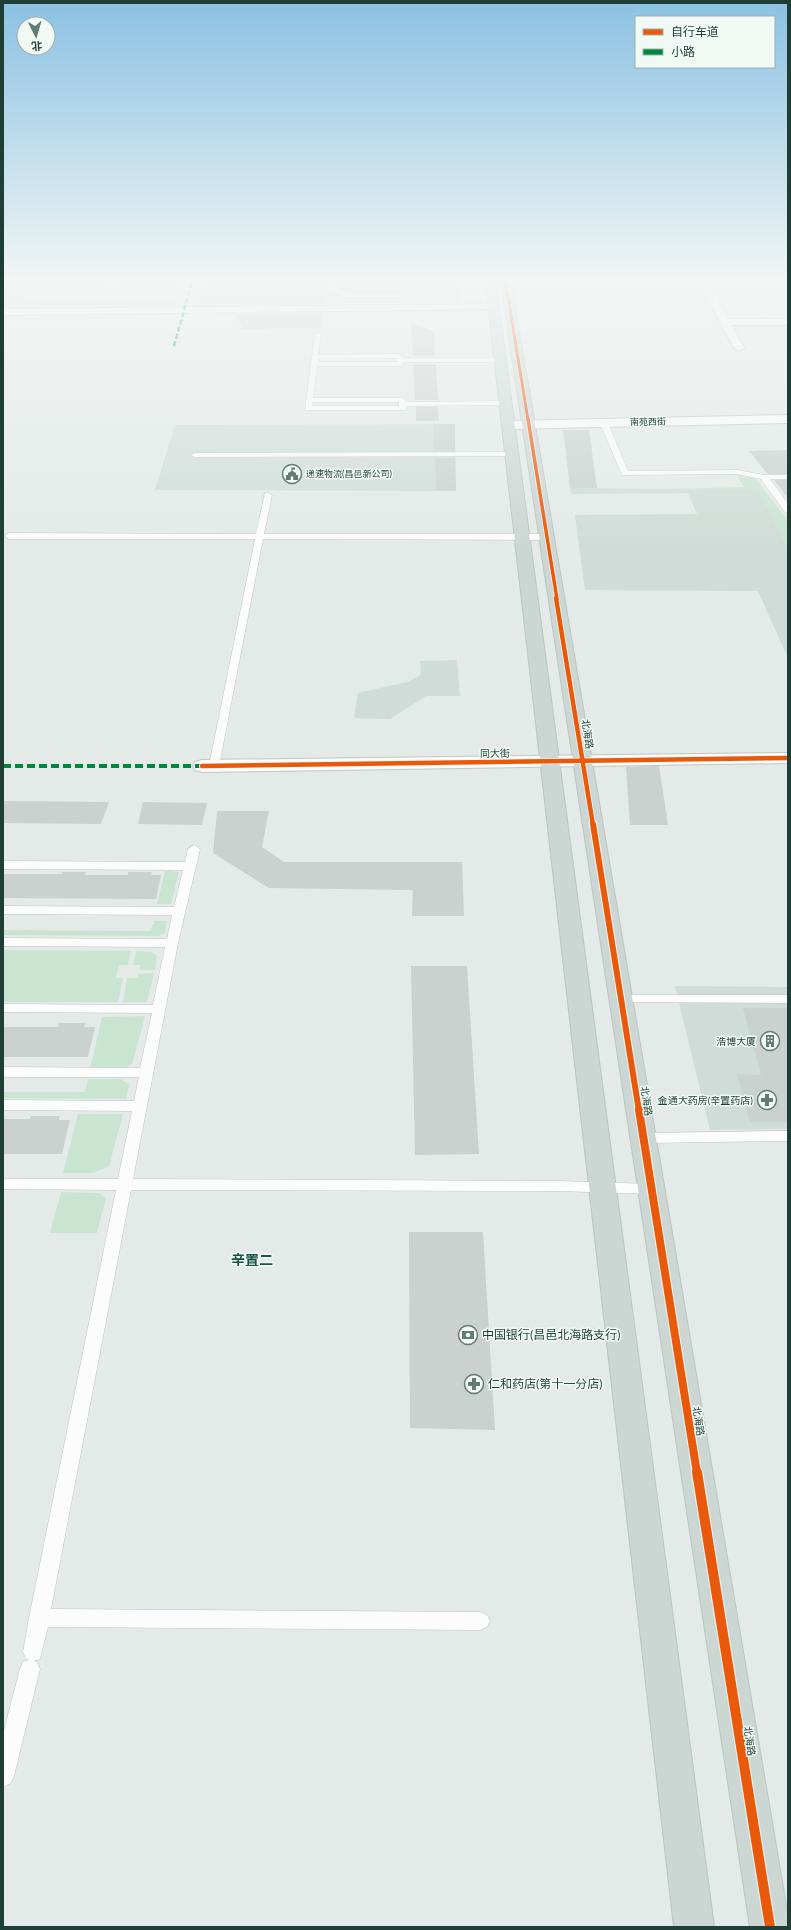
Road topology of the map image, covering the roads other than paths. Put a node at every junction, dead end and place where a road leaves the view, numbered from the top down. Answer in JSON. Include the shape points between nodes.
{"nodes":[{"id":1,"x":313,"y":368,"type":"edge"},
{"id":2,"x":502,"y":368,"type":"edge"},
{"id":3,"x":509,"y":368,"type":"edge"},
{"id":4,"x":309,"y":400,"type":"junction"},
{"id":5,"x":402,"y":404,"type":"junction"},
{"id":6,"x":514,"y":417,"type":"junction"},
{"id":7,"x":788,"y":419,"type":"edge"},
{"id":8,"x":604,"y":423,"type":"junction"},
{"id":9,"x":512,"y":454,"type":"junction"},
{"id":10,"x":195,"y":455,"type":"dead end"},
{"id":11,"x":788,"y":477,"type":"edge"},
{"id":12,"x":764,"y":478,"type":"junction"},
{"id":13,"x":268,"y":495,"type":"dead end"},
{"id":14,"x":788,"y":510,"type":"edge"},
{"id":15,"x":9,"y":536,"type":"dead end"},
{"id":16,"x":260,"y":536,"type":"junction"},
{"id":17,"x":522,"y":537,"type":"junction"},
{"id":18,"x":546,"y":537,"type":"junction"},
{"id":19,"x":788,"y":758,"type":"edge"},
{"id":20,"x":582,"y":761,"type":"junction"},
{"id":21,"x":550,"y":762,"type":"junction"},
{"id":22,"x":208,"y":766,"type":"joint"},
{"id":23,"x":194,"y":849,"type":"dead end"},
{"id":24,"x":3,"y":865,"type":"edge"},
{"id":25,"x":190,"y":866,"type":"junction"},
{"id":26,"x":3,"y":910,"type":"edge"},
{"id":27,"x":179,"y":911,"type":"junction"},
{"id":28,"x":3,"y":942,"type":"edge"},
{"id":29,"x":172,"y":943,"type":"junction"},
{"id":30,"x":620,"y":998,"type":"junction"},
{"id":31,"x":788,"y":999,"type":"edge"},
{"id":32,"x":3,"y":1008,"type":"edge"},
{"id":33,"x":158,"y":1009,"type":"junction"},
{"id":34,"x":3,"y":1072,"type":"edge"},
{"id":35,"x":146,"y":1073,"type":"junction"},
{"id":36,"x":3,"y":1105,"type":"edge"},
{"id":37,"x":140,"y":1106,"type":"junction"},
{"id":38,"x":788,"y":1136,"type":"edge"},
{"id":39,"x":643,"y":1138,"type":"junction"},
{"id":40,"x":3,"y":1184,"type":"edge"},
{"id":41,"x":123,"y":1185,"type":"junction"},
{"id":42,"x":603,"y":1187,"type":"junction"},
{"id":43,"x":651,"y":1188,"type":"junction"},
{"id":44,"x":39,"y":1618,"type":"junction"},
{"id":45,"x":480,"y":1620,"type":"dead end"},
{"id":46,"x":3,"y":1776,"type":"edge"},
{"id":47,"x":694,"y":1927,"type":"edge"},
{"id":48,"x":770,"y":1927,"type":"edge"}],
"edges":[{"from":1,"to":4,"type":"lane"},
{"from":2,"to":6,"type":"main road","name":"北海路"},
{"from":3,"to":6,"type":"main road","name":"北海路"},
{"from":4,"to":5,"type":"lane","via":[[402,400]]},
{"from":4,"to":5,"type":"lane","via":[[307,410],[403,408]]},
{"from":5,"to":6,"type":"lane"},
{"from":6,"to":8,"type":"street","name":"南苑西街"},
{"from":6,"to":9,"type":"main road","name":"北海路"},
{"from":6,"to":18,"type":"main road","name":"北海路"},
{"from":7,"to":8,"type":"street","name":"南苑西街"},
{"from":8,"to":12,"type":"lane","via":[[625,473],[736,472]]},
{"from":9,"to":10,"type":"lane"},
{"from":9,"to":17,"type":"main road","name":"北海路"},
{"from":11,"to":12,"type":"lane"},
{"from":12,"to":14,"type":"lane"},
{"from":13,"to":16,"type":"lane"},
{"from":15,"to":16,"type":"lane"},
{"from":16,"to":17,"type":"lane"},
{"from":16,"to":22,"type":"lane"},
{"from":17,"to":18,"type":"lane"},
{"from":17,"to":21,"type":"main road","name":"北海路"},
{"from":18,"to":20,"type":"main road","name":"北海路"},
{"from":19,"to":20,"type":"street","name":"同大街"},
{"from":20,"to":21,"type":"street","name":"同大街"},
{"from":20,"to":30,"type":"main road","name":"北海路"},
{"from":21,"to":22,"type":"street","name":"同大街"},
{"from":21,"to":42,"type":"main road","name":"北海路"},
{"from":23,"to":25,"type":"lane"},
{"from":24,"to":25,"type":"lane"},
{"from":25,"to":27,"type":"lane"},
{"from":26,"to":27,"type":"lane"},
{"from":27,"to":29,"type":"lane"},
{"from":28,"to":29,"type":"lane"},
{"from":29,"to":33,"type":"lane"},
{"from":30,"to":31,"type":"lane"},
{"from":30,"to":39,"type":"main road","name":"北海路"},
{"from":32,"to":33,"type":"lane"},
{"from":33,"to":35,"type":"lane"},
{"from":34,"to":35,"type":"lane"},
{"from":35,"to":37,"type":"lane"},
{"from":36,"to":37,"type":"lane"},
{"from":37,"to":41,"type":"lane"},
{"from":38,"to":39,"type":"lane"},
{"from":39,"to":43,"type":"main road","name":"北海路"},
{"from":40,"to":41,"type":"lane"},
{"from":41,"to":42,"type":"lane"},
{"from":41,"to":44,"type":"lane"},
{"from":42,"to":43,"type":"lane"},
{"from":42,"to":47,"type":"main road","name":"北海路"},
{"from":43,"to":48,"type":"main road","name":"北海路"},
{"from":44,"to":45,"type":"lane"},
{"from":44,"to":46,"type":"lane","via":[[32,1660]]}]}
